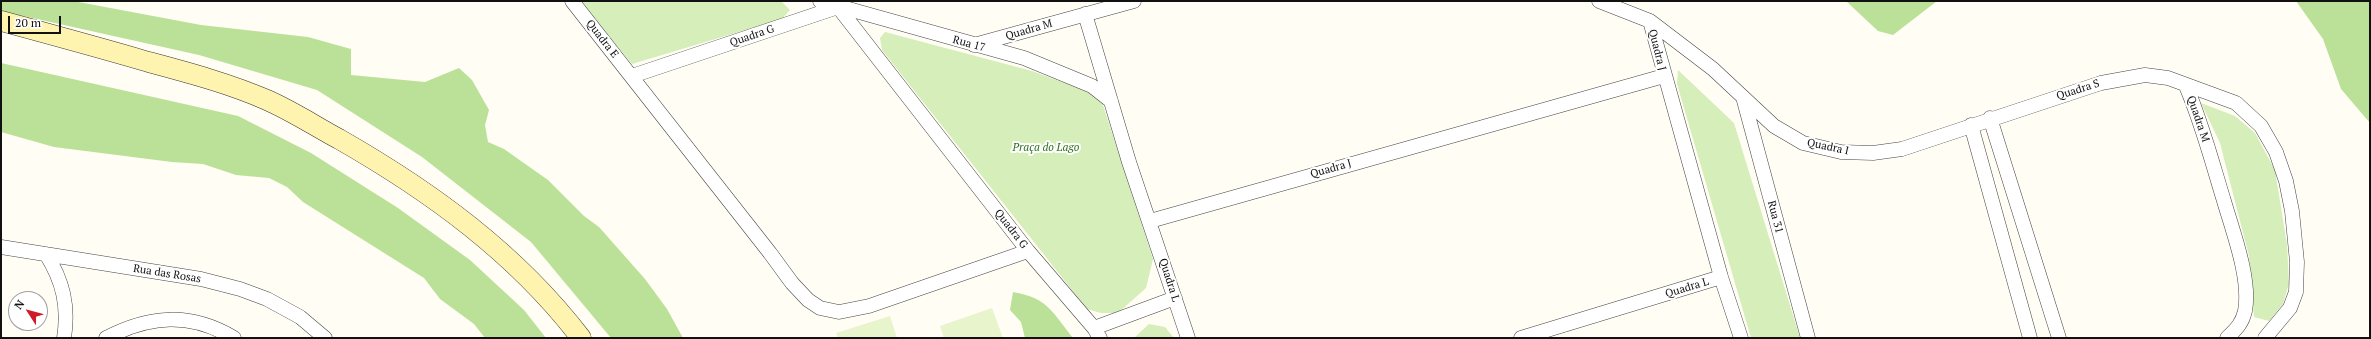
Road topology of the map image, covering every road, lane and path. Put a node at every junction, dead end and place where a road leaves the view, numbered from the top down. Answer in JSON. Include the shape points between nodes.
{"nodes":[{"id":1,"x":572,"y":1,"type":"edge"},
{"id":2,"x":820,"y":1,"type":"edge"},
{"id":3,"x":1134,"y":1,"type":"edge"},
{"id":4,"x":1599,"y":1,"type":"edge"},
{"id":5,"x":838,"y":7,"type":"junction"},
{"id":6,"x":1085,"y":14,"type":"junction"},
{"id":7,"x":1,"y":21,"type":"edge"},
{"id":8,"x":1650,"y":21,"type":"junction"},
{"id":9,"x":973,"y":45,"type":"junction"},
{"id":10,"x":632,"y":76,"type":"junction"},
{"id":11,"x":1664,"y":76,"type":"junction"},
{"id":12,"x":2186,"y":86,"type":"junction"},
{"id":13,"x":1742,"y":96,"type":"junction"},
{"id":14,"x":1111,"y":101,"type":"junction"},
{"id":15,"x":1990,"y":118,"type":"junction"},
{"id":16,"x":1971,"y":125,"type":"junction"},
{"id":17,"x":1150,"y":221,"type":"junction"},
{"id":18,"x":1,"y":247,"type":"edge"},
{"id":19,"x":1028,"y":251,"type":"junction"},
{"id":20,"x":46,"y":254,"type":"junction"},
{"id":21,"x":1721,"y":277,"type":"junction"},
{"id":22,"x":1175,"y":298,"type":"junction"},
{"id":23,"x":1097,"y":333,"type":"edge"},
{"id":24,"x":324,"y":336,"type":"edge"},
{"id":25,"x":64,"y":338,"type":"edge"},
{"id":26,"x":106,"y":338,"type":"edge"},
{"id":27,"x":234,"y":338,"type":"edge"},
{"id":28,"x":580,"y":338,"type":"edge"},
{"id":29,"x":1188,"y":338,"type":"edge"},
{"id":30,"x":1521,"y":338,"type":"edge"},
{"id":31,"x":1741,"y":338,"type":"edge"},
{"id":32,"x":1808,"y":338,"type":"edge"},
{"id":33,"x":2030,"y":338,"type":"edge"},
{"id":34,"x":2059,"y":338,"type":"edge"},
{"id":35,"x":2227,"y":338,"type":"edge"},
{"id":36,"x":2265,"y":338,"type":"edge"}],
"edges":[{"from":1,"to":10,"type":"street","name":"Quadra E"},
{"from":2,"to":5,"type":"street","name":"Rua 17"},
{"from":3,"to":6,"type":"street"},
{"from":4,"to":8,"type":"street","name":"Quadra J"},
{"from":5,"to":9,"type":"street","name":"Rua 17"},
{"from":5,"to":10,"type":"street","name":"Quadra G"},
{"from":5,"to":19,"type":"street","name":"Quadra G"},
{"from":6,"to":9,"type":"street","name":"Quadra M"},
{"from":6,"to":14,"type":"street"},
{"from":7,"to":28,"type":"street","via":[[225,84],[268,101],[308,122],[387,167],[446,207],[520,268],[564,316]]},
{"from":8,"to":11,"type":"street","name":"Quadra J"},
{"from":8,"to":13,"type":"street","name":"Quadra I"},
{"from":9,"to":14,"type":"street","name":"Rua 17","via":[[1024,58],[1092,86]]},
{"from":10,"to":19,"type":"street","name":"Quadra G","via":[[792,283],[808,300],[820,308],[839,312],[869,306]]},
{"from":11,"to":17,"type":"street","name":"Quadra J"},
{"from":11,"to":21,"type":"street","name":"Quadra L"},
{"from":12,"to":15,"type":"street","name":"Quadra S","via":[[2168,78],[2144,74],[2101,82]]},
{"from":12,"to":35,"type":"street","name":"Quadra M","via":[[2198,114],[2245,284],[2245,310],[2240,325]]},
{"from":12,"to":36,"type":"street","name":"Quadra M","via":[[2236,104],[2261,126],[2276,152],[2286,181],[2297,262],[2296,292],[2290,308]]},
{"from":13,"to":16,"type":"street","name":"Quadra I","via":[[1774,126],[1803,143],[1841,152],[1873,153],[1902,149]]},
{"from":13,"to":32,"type":"street","name":"Rua 31"},
{"from":14,"to":17,"type":"street"},
{"from":15,"to":16,"type":"street","name":"Quadra S"},
{"from":15,"to":34,"type":"street"},
{"from":16,"to":33,"type":"street"},
{"from":17,"to":22,"type":"street","name":"Quadra L"},
{"from":18,"to":20,"type":"street","name":"Rua das Rosas"},
{"from":19,"to":23,"type":"street"},
{"from":20,"to":24,"type":"street","name":"Rua das Rosas","via":[[201,279],[240,289],[267,299],[300,318]]},
{"from":20,"to":25,"type":"street","via":[[57,273],[66,299]]},
{"from":21,"to":30,"type":"street","name":"Quadra L"},
{"from":21,"to":31,"type":"street"},
{"from":22,"to":23,"type":"street"},
{"from":22,"to":29,"type":"street","name":"Quadra L"},
{"from":26,"to":27,"type":"street","via":[[123,329],[178,318],[202,323]]}]}
